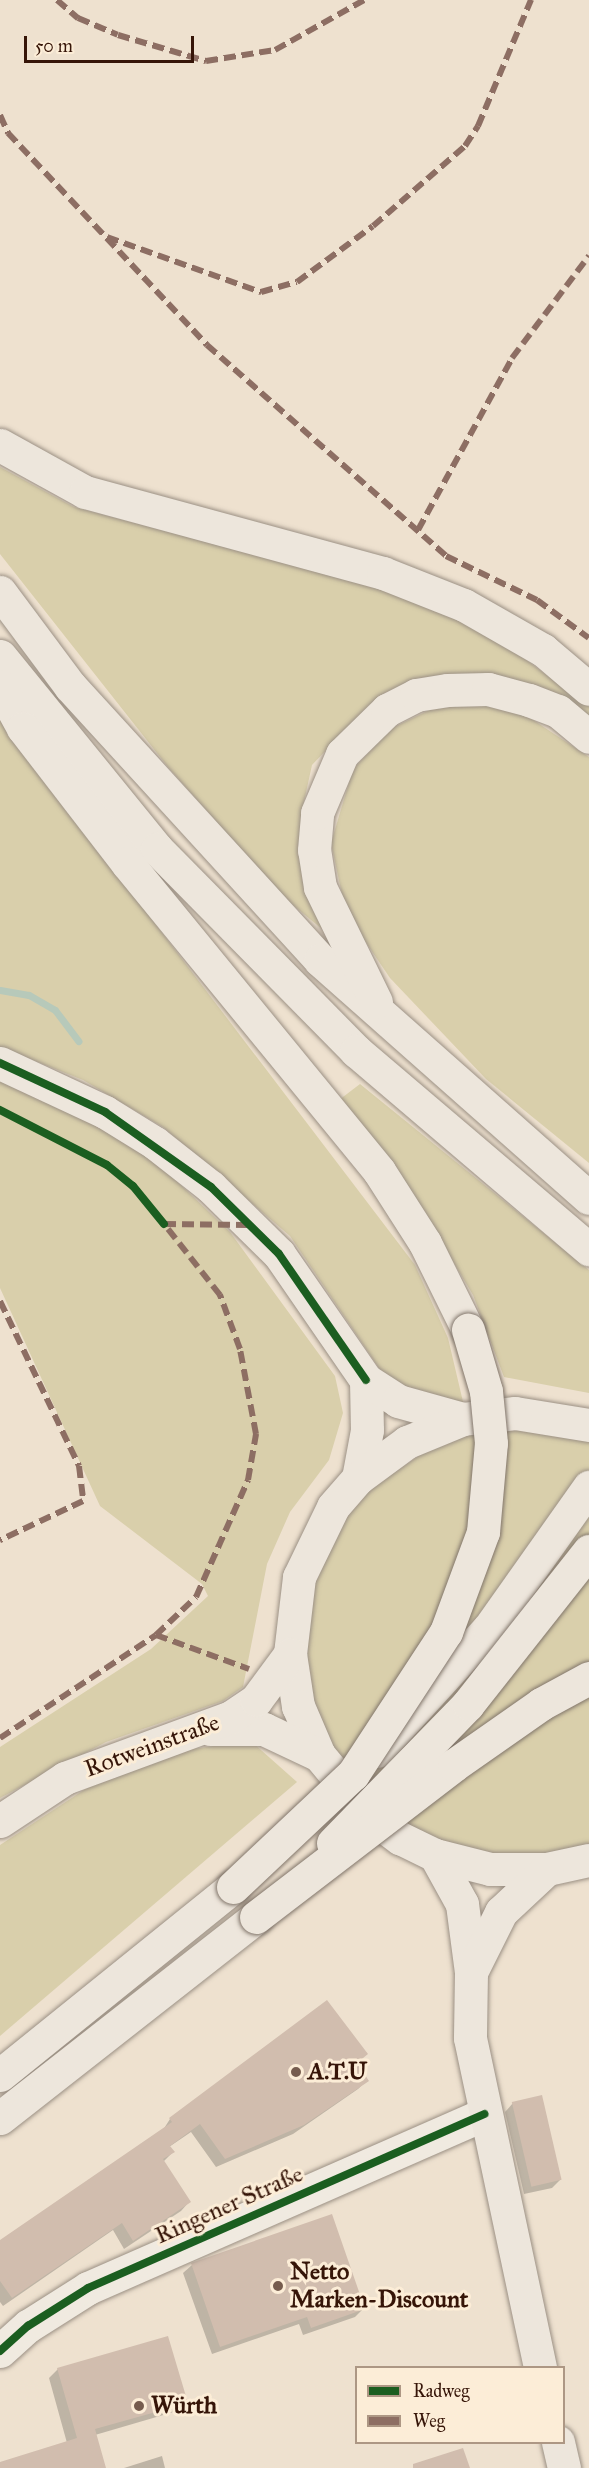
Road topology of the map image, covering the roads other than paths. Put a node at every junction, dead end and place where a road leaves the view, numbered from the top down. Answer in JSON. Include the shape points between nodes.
{"nodes":[{"id":1,"x":0,"y":445,"type":"edge"},
{"id":2,"x":0,"y":592,"type":"edge"},
{"id":3,"x":0,"y":656,"type":"edge"},
{"id":4,"x":0,"y":686,"type":"edge"},
{"id":5,"x":589,"y":689,"type":"edge"},
{"id":6,"x":589,"y":737,"type":"edge"},
{"id":7,"x":387,"y":1022,"type":"junction"},
{"id":8,"x":0,"y":1063,"type":"edge"},
{"id":9,"x":589,"y":1198,"type":"edge"},
{"id":10,"x":589,"y":1249,"type":"edge"},
{"id":11,"x":366,"y":1380,"type":"junction"},
{"id":12,"x":463,"y":1419,"type":"junction"},
{"id":13,"x":589,"y":1425,"type":"edge"},
{"id":14,"x":358,"y":1478,"type":"junction"},
{"id":15,"x":589,"y":1487,"type":"edge"},
{"id":16,"x":589,"y":1551,"type":"edge"},
{"id":17,"x":290,"y":1654,"type":"junction"},
{"id":18,"x":589,"y":1678,"type":"edge"},
{"id":19,"x":202,"y":1729,"type":"junction"},
{"id":20,"x":319,"y":1755,"type":"junction"},
{"id":21,"x":353,"y":1774,"type":"junction"},
{"id":22,"x":0,"y":1821,"type":"edge"},
{"id":23,"x":435,"y":1855,"type":"junction"},
{"id":24,"x":589,"y":1860,"type":"edge"},
{"id":25,"x":547,"y":1869,"type":"junction"},
{"id":26,"x":256,"y":1917,"type":"junction"},
{"id":27,"x":471,"y":1972,"type":"junction"},
{"id":28,"x":0,"y":2075,"type":"edge"},
{"id":29,"x":484,"y":2114,"type":"junction"},
{"id":30,"x":0,"y":2118,"type":"edge"},
{"id":31,"x":0,"y":2351,"type":"edge"},
{"id":32,"x":540,"y":2366,"type":"edge"},
{"id":33,"x":558,"y":2444,"type":"edge"},
{"id":34,"x":564,"y":2468,"type":"edge"}],
"edges":[{"from":1,"to":5,"type":"main road","via":[[85,492],[383,573],[464,605],[543,650]]},
{"from":2,"to":7,"type":"main road","via":[[70,686],[190,824]]},
{"from":3,"to":10,"type":"main road","via":[[157,849],[356,1051]]},
{"from":4,"to":21,"type":"main road","bridge":true,"via":[[23,728],[127,863],[379,1171],[425,1243],[468,1330],[486,1391],[491,1443],[483,1532],[446,1632]]},
{"from":6,"to":7,"type":"main road","via":[[558,711],[529,700],[488,689],[447,690],[416,695],[387,710],[342,754],[317,813],[317,869],[332,916]]},
{"from":7,"to":9,"type":"main road"},
{"from":8,"to":11,"type":"main road","via":[[105,1112],[211,1187],[279,1254]]},
{"from":11,"to":12,"type":"main road","via":[[398,1401]]},
{"from":11,"to":14,"type":"main road","via":[[367,1430]]},
{"from":12,"to":13,"type":"main road","via":[[515,1413]]},
{"from":12,"to":14,"type":"main road","via":[[407,1442]]},
{"from":14,"to":17,"type":"main road","via":[[333,1507],[302,1568],[291,1615]]},
{"from":15,"to":21,"type":"main road","bridge":true,"via":[[489,1628]]},
{"from":16,"to":26,"type":"main road","bridge":true,"via":[[468,1704]]},
{"from":17,"to":19,"type":"main road","name":"Rotweinstraße","via":[[256,1700]]},
{"from":17,"to":20,"type":"main road","via":[[298,1706]]},
{"from":18,"to":26,"type":"main road","bridge":true,"via":[[541,1704],[454,1765]]},
{"from":19,"to":20,"type":"main road","via":[[264,1730]]},
{"from":19,"to":22,"type":"main road","name":"Rotweinstraße","via":[[65,1778]]},
{"from":20,"to":23,"type":"main road","via":[[369,1815]]},
{"from":21,"to":28,"type":"main road","bridge":true,"via":[[233,1887]]},
{"from":23,"to":25,"type":"main road","via":[[490,1869]]},
{"from":23,"to":27,"type":"main road","via":[[462,1904]]},
{"from":24,"to":25,"type":"main road"},
{"from":25,"to":27,"type":"main road","via":[[501,1912]]},
{"from":26,"to":30,"type":"main road"},
{"from":27,"to":29,"type":"main road","via":[[470,2038]]},
{"from":29,"to":31,"type":"street","name":"Ringener Straße","via":[[88,2288],[28,2326]]},
{"from":29,"to":32,"type":"main road"},
{"from":33,"to":34,"type":"main road"}]}
